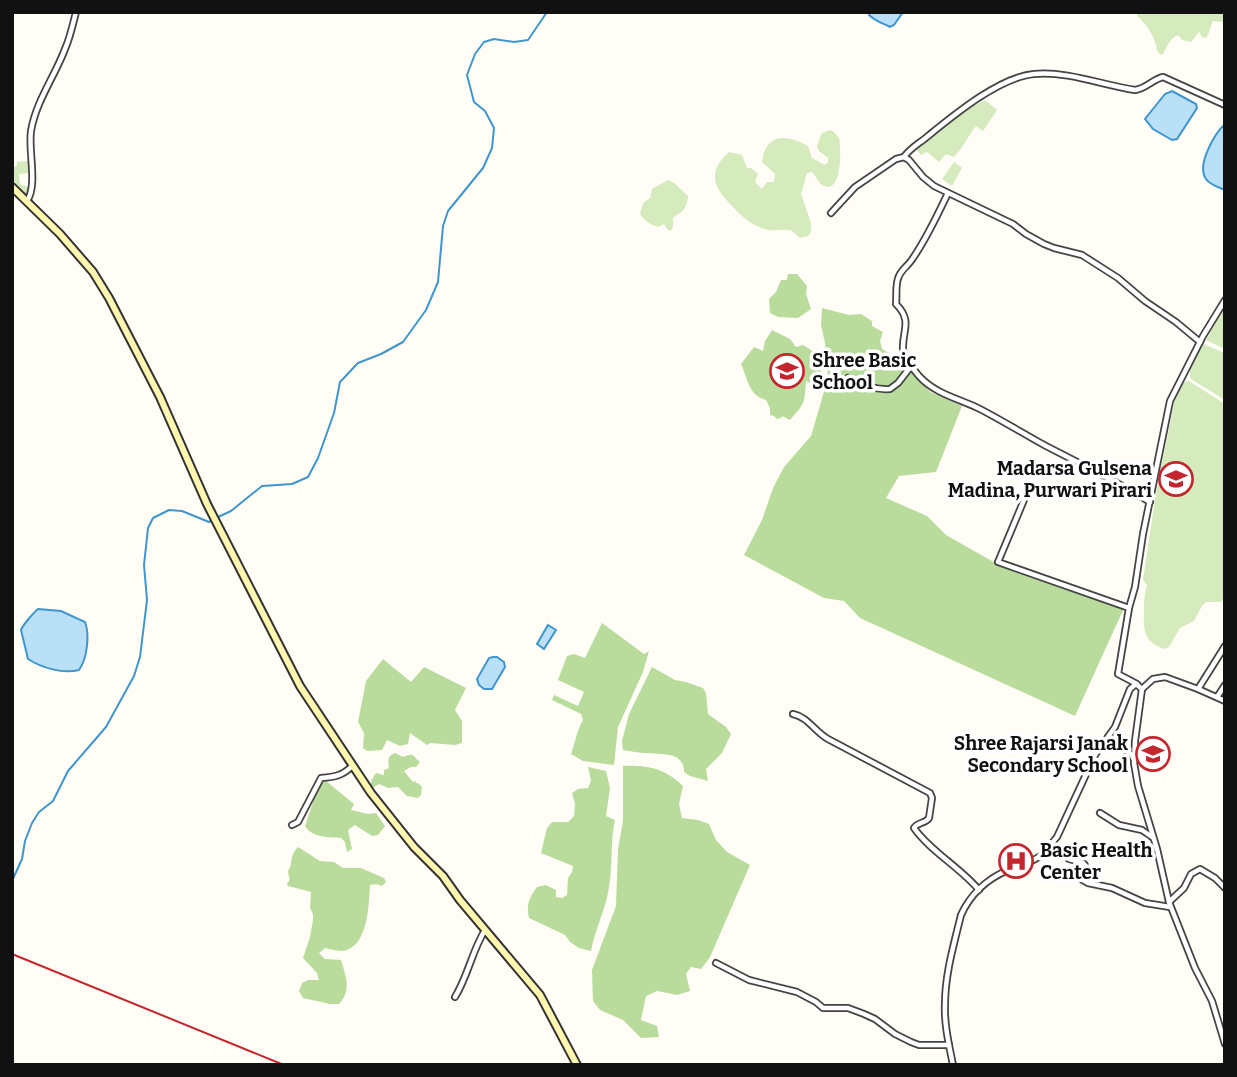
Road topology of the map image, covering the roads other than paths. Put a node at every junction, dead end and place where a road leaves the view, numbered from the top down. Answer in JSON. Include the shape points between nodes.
{"nodes":[{"id":1,"x":76,"y":12,"type":"edge"},
{"id":2,"x":1225,"y":105,"type":"edge"},
{"id":3,"x":904,"y":157,"type":"junction"},
{"id":4,"x":12,"y":187,"type":"edge"},
{"id":5,"x":948,"y":193,"type":"junction"},
{"id":6,"x":27,"y":201,"type":"junction"},
{"id":7,"x":831,"y":213,"type":"dead end"},
{"id":8,"x":1225,"y":300,"type":"edge"},
{"id":9,"x":1200,"y":342,"type":"junction"},
{"id":10,"x":912,"y":365,"type":"junction"},
{"id":11,"x":848,"y":378,"type":"dead end"},
{"id":12,"x":1024,"y":500,"type":"dead end"},
{"id":13,"x":1150,"y":502,"type":"junction"},
{"id":14,"x":1129,"y":608,"type":"junction"},
{"id":15,"x":1225,"y":646,"type":"edge"},
{"id":16,"x":1138,"y":684,"type":"junction"},
{"id":17,"x":1225,"y":685,"type":"edge"},
{"id":18,"x":1198,"y":689,"type":"junction"},
{"id":19,"x":1142,"y":690,"type":"junction"},
{"id":20,"x":1217,"y":697,"type":"junction"},
{"id":21,"x":1225,"y":701,"type":"edge"},
{"id":22,"x":793,"y":714,"type":"dead end"},
{"id":23,"x":1108,"y":737,"type":"junction"},
{"id":24,"x":1134,"y":763,"type":"junction"},
{"id":25,"x":353,"y":765,"type":"junction"},
{"id":26,"x":1100,"y":813,"type":"dead end"},
{"id":27,"x":292,"y":825,"type":"dead end"},
{"id":28,"x":1153,"y":838,"type":"junction"},
{"id":29,"x":1069,"y":859,"type":"dead end"},
{"id":30,"x":1225,"y":888,"type":"edge"},
{"id":31,"x":979,"y":890,"type":"junction"},
{"id":32,"x":1170,"y":905,"type":"junction"},
{"id":33,"x":485,"y":930,"type":"junction"},
{"id":34,"x":716,"y":963,"type":"dead end"},
{"id":35,"x":455,"y":997,"type":"dead end"},
{"id":36,"x":1225,"y":1044,"type":"edge"},
{"id":37,"x":949,"y":1045,"type":"junction"},
{"id":38,"x":577,"y":1065,"type":"edge"},
{"id":39,"x":954,"y":1065,"type":"edge"}],
"edges":[{"from":1,"to":6,"type":"street","via":[[65,51],[32,128]]},
{"from":2,"to":3,"type":"street","via":[[1163,77],[1135,90],[1052,75],[1020,76],[958,110]]},
{"from":3,"to":5,"type":"street","via":[[927,181]]},
{"from":3,"to":7,"type":"street","via":[[855,187]]},
{"from":4,"to":6,"type":"main road"},
{"from":5,"to":9,"type":"street","via":[[1044,244],[1082,255]]},
{"from":5,"to":10,"type":"street","via":[[897,282],[896,303],[906,324],[903,351]]},
{"from":6,"to":25,"type":"main road","via":[[93,272],[109,298],[300,686]]},
{"from":8,"to":9,"type":"street"},
{"from":9,"to":13,"type":"street","via":[[1170,401]]},
{"from":10,"to":11,"type":"street","via":[[890,389]]},
{"from":10,"to":13,"type":"street","via":[[941,392]]},
{"from":12,"to":14,"type":"street","via":[[998,562]]},
{"from":13,"to":14,"type":"street"},
{"from":14,"to":16,"type":"street","via":[[1118,674]]},
{"from":15,"to":18,"type":"street"},
{"from":16,"to":19,"type":"street"},
{"from":16,"to":23,"type":"street","via":[[1130,689]]},
{"from":17,"to":20,"type":"street"},
{"from":18,"to":19,"type":"street","via":[[1164,677],[1153,678]]},
{"from":18,"to":20,"type":"street"},
{"from":19,"to":24,"type":"street"},
{"from":20,"to":21,"type":"street"},
{"from":22,"to":31,"type":"street","via":[[930,793],[929,818],[914,828]]},
{"from":23,"to":24,"type":"street","via":[[1132,755]]},
{"from":23,"to":31,"type":"street","via":[[1049,848]]},
{"from":24,"to":28,"type":"street"},
{"from":25,"to":27,"type":"street","via":[[339,776],[321,778],[298,822]]},
{"from":25,"to":33,"type":"main road"},
{"from":26,"to":28,"type":"street"},
{"from":28,"to":32,"type":"street"},
{"from":29,"to":32,"type":"street","via":[[1083,863],[1081,879],[1088,883],[1145,903]]},
{"from":30,"to":32,"type":"street","via":[[1200,869],[1191,874]]},
{"from":31,"to":37,"type":"street","via":[[961,915],[948,974]]},
{"from":32,"to":36,"type":"street","via":[[1212,1001]]},
{"from":33,"to":35,"type":"street"},
{"from":33,"to":38,"type":"main road","via":[[540,995]]},
{"from":34,"to":37,"type":"street","via":[[749,980],[797,992],[823,1008],[848,1008],[864,1014],[919,1045]]},
{"from":37,"to":39,"type":"street"}]}
